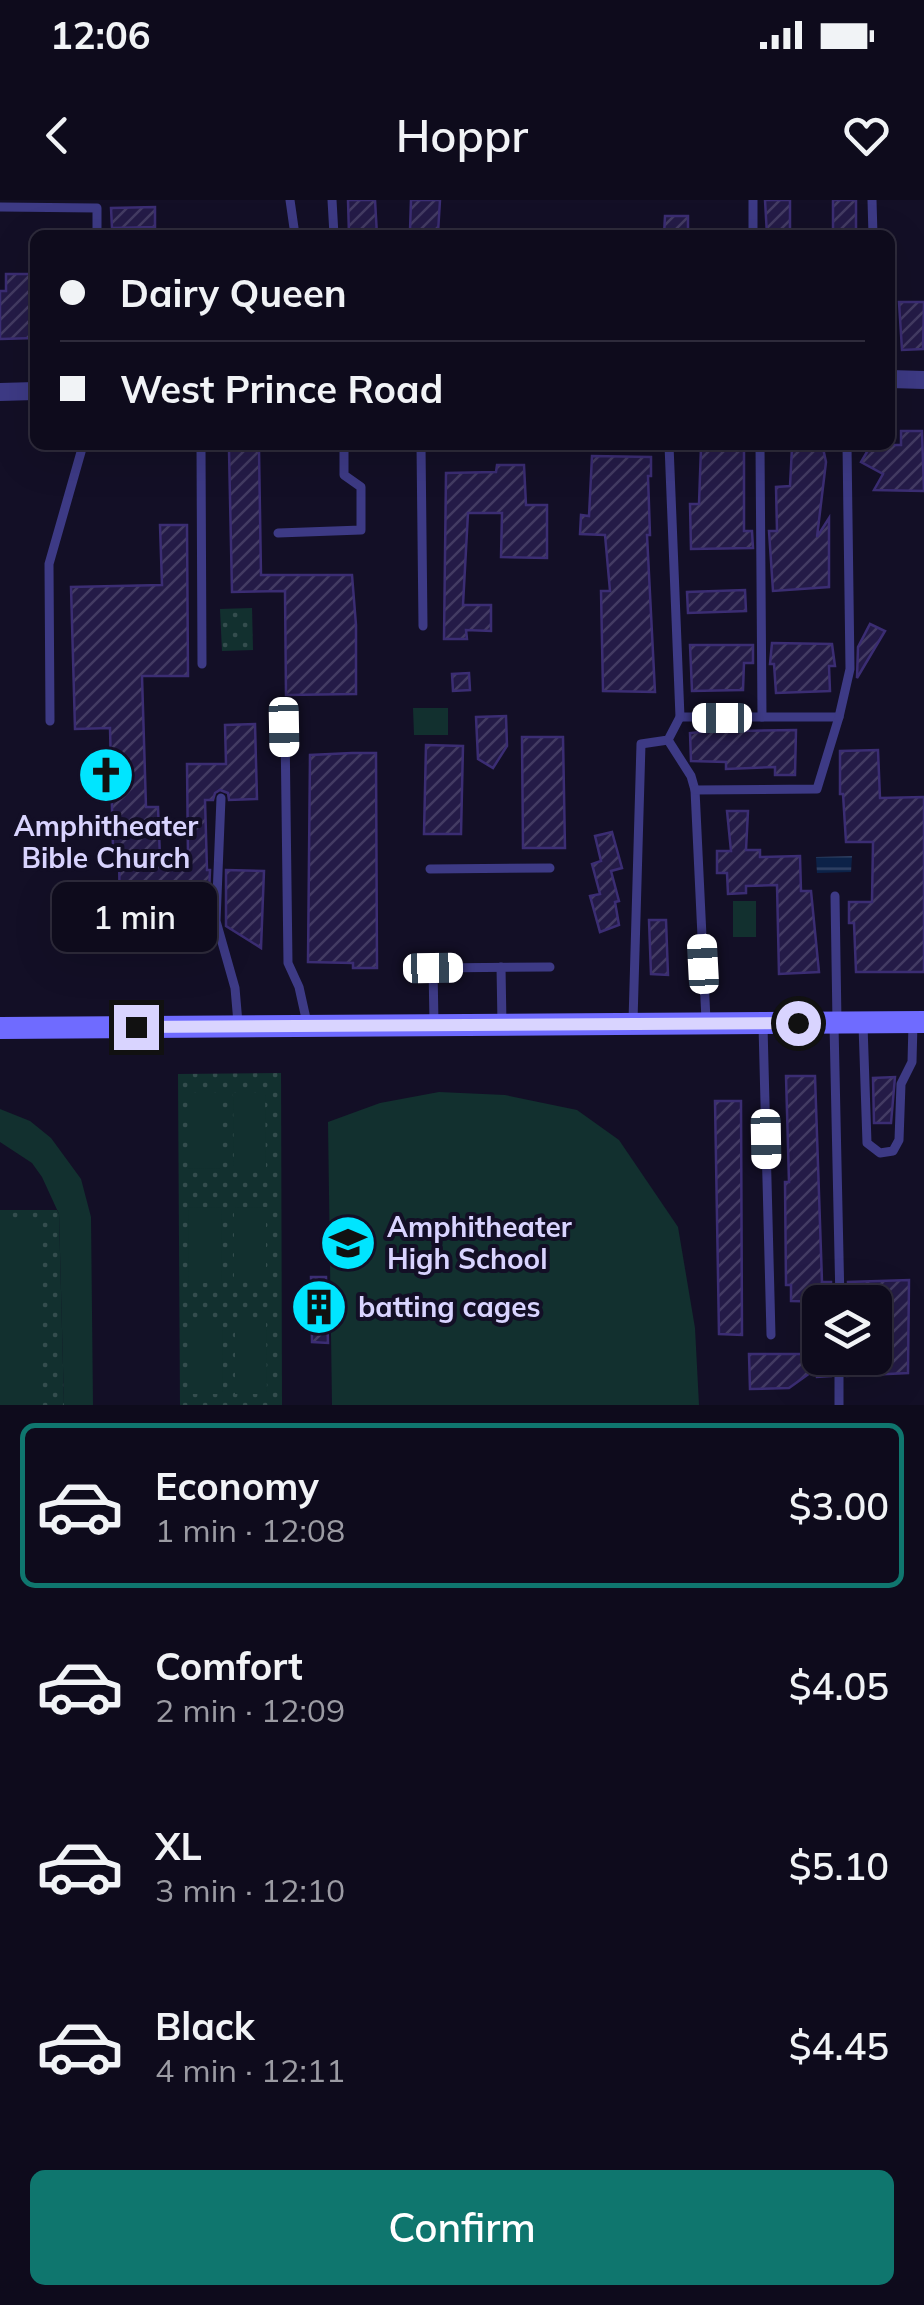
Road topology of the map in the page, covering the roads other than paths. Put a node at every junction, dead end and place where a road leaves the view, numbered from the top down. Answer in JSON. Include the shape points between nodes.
{"nodes":[{"id":1,"x":290,"y":200,"type":"edge"},
{"id":2,"x":332,"y":200,"type":"edge"},
{"id":3,"x":753,"y":200,"type":"edge"},
{"id":4,"x":872,"y":200,"type":"edge"},
{"id":5,"x":0,"y":208,"type":"edge"},
{"id":6,"x":97,"y":230,"type":"edge"},
{"id":7,"x":294,"y":230,"type":"edge"},
{"id":8,"x":334,"y":230,"type":"edge"},
{"id":9,"x":753,"y":230,"type":"edge"},
{"id":10,"x":872,"y":230,"type":"edge"},
{"id":11,"x":895,"y":379,"type":"edge"},
{"id":12,"x":924,"y":380,"type":"edge"},
{"id":13,"x":0,"y":392,"type":"edge"},
{"id":14,"x":30,"y":392,"type":"edge"},
{"id":15,"x":81,"y":450,"type":"edge"},
{"id":16,"x":202,"y":450,"type":"edge"},
{"id":17,"x":344,"y":450,"type":"edge"},
{"id":18,"x":421,"y":450,"type":"edge"},
{"id":19,"x":669,"y":450,"type":"edge"},
{"id":20,"x":760,"y":450,"type":"edge"},
{"id":21,"x":847,"y":450,"type":"edge"},
{"id":22,"x":278,"y":533,"type":"dead end"},
{"id":23,"x":423,"y":626,"type":"dead end"},
{"id":24,"x":202,"y":664,"type":"dead end"},
{"id":25,"x":680,"y":718,"type":"junction"},
{"id":26,"x":762,"y":718,"type":"junction"},
{"id":27,"x":839,"y":718,"type":"junction"},
{"id":28,"x":50,"y":721,"type":"dead end"},
{"id":29,"x":284,"y":727,"type":"dead end"},
{"id":30,"x":668,"y":740,"type":"junction"},
{"id":31,"x":694,"y":790,"type":"junction"},
{"id":32,"x":221,"y":798,"type":"dead end"},
{"id":33,"x":550,"y":868,"type":"dead end"},
{"id":34,"x":430,"y":869,"type":"dead end"},
{"id":35,"x":836,"y":896,"type":"dead end"},
{"id":36,"x":501,"y":967,"type":"junction"},
{"id":37,"x":550,"y":967,"type":"dead end"},
{"id":38,"x":836,"y":1022,"type":"junction"},
{"id":39,"x":863,"y":1022,"type":"junction"},
{"id":40,"x":919,"y":1022,"type":"edge"},
{"id":41,"x":706,"y":1023,"type":"junction"},
{"id":42,"x":763,"y":1023,"type":"junction"},
{"id":43,"x":502,"y":1024,"type":"junction"},
{"id":44,"x":633,"y":1024,"type":"junction"},
{"id":45,"x":434,"y":1025,"type":"junction"},
{"id":46,"x":239,"y":1026,"type":"junction"},
{"id":47,"x":308,"y":1026,"type":"junction"},
{"id":48,"x":0,"y":1028,"type":"edge"},
{"id":49,"x":840,"y":1285,"type":"edge"},
{"id":50,"x":771,"y":1335,"type":"dead end"},
{"id":51,"x":840,"y":1375,"type":"edge"},
{"id":52,"x":839,"y":1405,"type":"edge"}],
"edges":[{"from":1,"to":7,"type":"lane"},
{"from":2,"to":8,"type":"lane"},
{"from":3,"to":9,"type":"lane"},
{"from":4,"to":10,"type":"lane"},
{"from":5,"to":6,"type":"lane","via":[[98,208]]},
{"from":11,"to":12,"type":"street"},
{"from":13,"to":14,"type":"street"},
{"from":15,"to":28,"type":"lane","via":[[49,564]]},
{"from":16,"to":24,"type":"lane"},
{"from":17,"to":22,"type":"lane","via":[[344,475],[361,487],[361,530]]},
{"from":18,"to":23,"type":"lane"},
{"from":19,"to":25,"type":"lane"},
{"from":20,"to":26,"type":"lane"},
{"from":21,"to":27,"type":"lane","via":[[850,669]]},
{"from":25,"to":26,"type":"lane"},
{"from":25,"to":30,"type":"lane"},
{"from":26,"to":27,"type":"lane"},
{"from":27,"to":31,"type":"lane","via":[[817,789]]},
{"from":29,"to":47,"type":"lane","via":[[288,963]]},
{"from":30,"to":31,"type":"lane"},
{"from":30,"to":44,"type":"lane","via":[[641,744]]},
{"from":31,"to":41,"type":"lane"},
{"from":32,"to":46,"type":"lane","via":[[216,921]]},
{"from":33,"to":34,"type":"lane"},
{"from":35,"to":38,"type":"lane"},
{"from":36,"to":37,"type":"lane"},
{"from":36,"to":43,"type":"lane"},
{"from":36,"to":45,"type":"lane","via":[[433,968]]},
{"from":38,"to":39,"type":"main road"},
{"from":38,"to":42,"type":"main road"},
{"from":38,"to":49,"type":"lane"},
{"from":39,"to":40,"type":"main road"},
{"from":39,"to":40,"type":"lane","via":[[867,1144],[880,1153],[893,1151],[899,1140],[901,1084]]},
{"from":41,"to":42,"type":"main road"},
{"from":41,"to":44,"type":"main road"},
{"from":42,"to":50,"type":"lane"},
{"from":43,"to":44,"type":"main road"},
{"from":43,"to":45,"type":"main road"},
{"from":45,"to":47,"type":"main road"},
{"from":46,"to":47,"type":"main road"},
{"from":46,"to":48,"type":"main road"},
{"from":51,"to":52,"type":"lane"}]}
